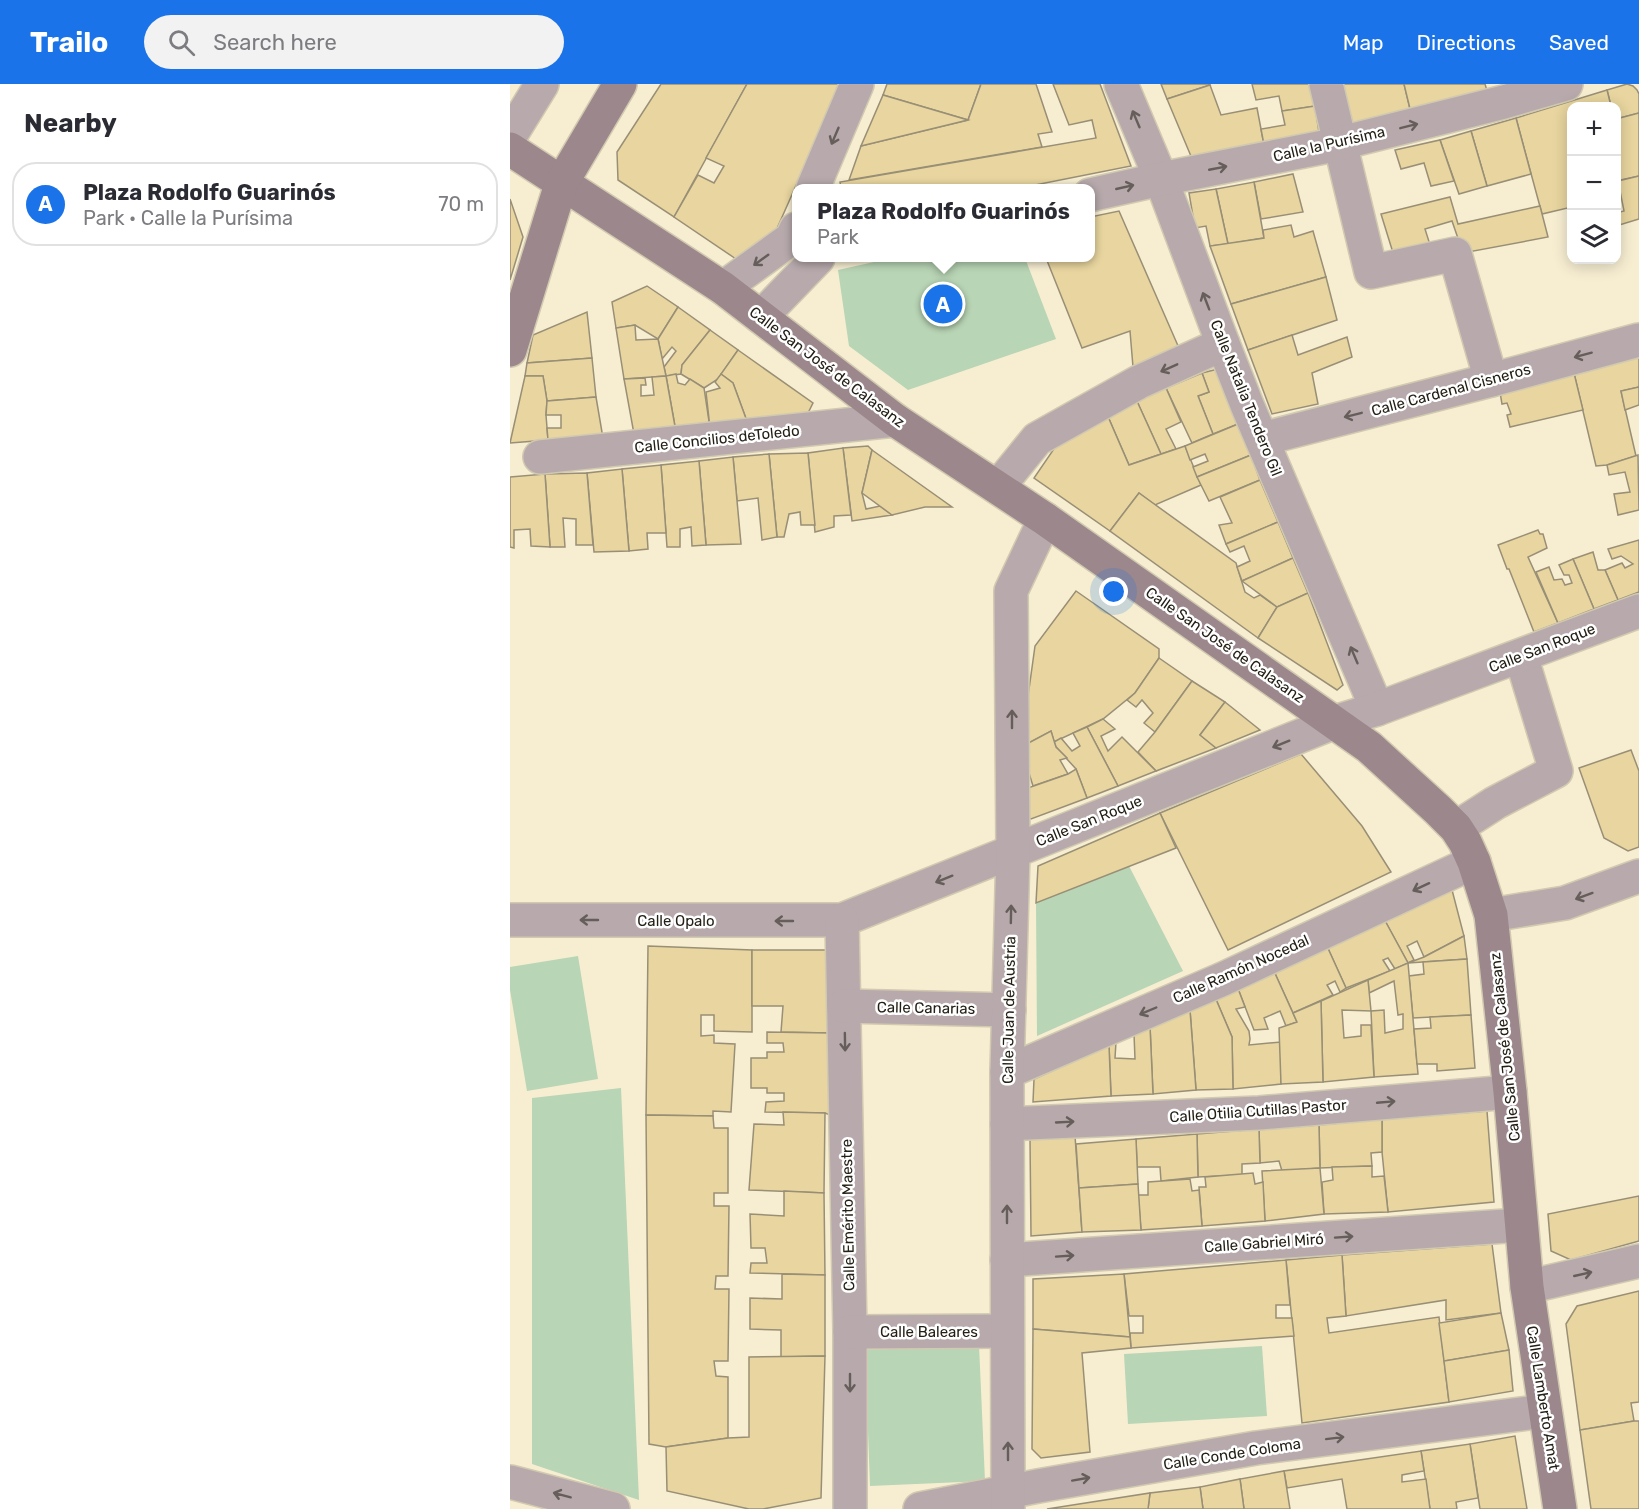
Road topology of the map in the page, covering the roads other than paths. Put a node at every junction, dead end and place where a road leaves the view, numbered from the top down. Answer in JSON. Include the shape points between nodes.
{"nodes":[{"id":1,"x":542,"y":84,"type":"edge"},
{"id":2,"x":620,"y":84,"type":"edge"},
{"id":3,"x":857,"y":84,"type":"edge"},
{"id":4,"x":1121,"y":84,"type":"edge"},
{"id":5,"x":1326,"y":84,"type":"edge"},
{"id":6,"x":1566,"y":84,"type":"edge"},
{"id":7,"x":1502,"y":93,"type":"edge"},
{"id":8,"x":510,"y":136,"type":"edge"},
{"id":9,"x":1339,"y":143,"type":"junction"},
{"id":10,"x":510,"y":149,"type":"edge"},
{"id":11,"x":1161,"y":179,"type":"junction"},
{"id":12,"x":561,"y":184,"type":"junction"},
{"id":13,"x":815,"y":184,"type":"edge"},
{"id":14,"x":1095,"y":194,"type":"edge"},
{"id":15,"x":792,"y":238,"type":"edge"},
{"id":16,"x":814,"y":262,"type":"edge"},
{"id":17,"x":723,"y":288,"type":"junction"},
{"id":18,"x":761,"y":317,"type":"junction"},
{"id":19,"x":1639,"y":340,"type":"edge"},
{"id":20,"x":1223,"y":344,"type":"junction"},
{"id":21,"x":510,"y":351,"type":"edge"},
{"id":22,"x":1491,"y":380,"type":"junction"},
{"id":23,"x":895,"y":420,"type":"junction"},
{"id":24,"x":1262,"y":439,"type":"junction"},
{"id":25,"x":540,"y":457,"type":"dead end"},
{"id":26,"x":998,"y":487,"type":"junction"},
{"id":27,"x":1045,"y":519,"type":"junction"},
{"id":28,"x":1639,"y":611,"type":"edge"},
{"id":29,"x":1521,"y":656,"type":"junction"},
{"id":30,"x":1377,"y":709,"type":"junction"},
{"id":31,"x":1335,"y":722,"type":"junction"},
{"id":32,"x":1456,"y":828,"type":"junction"},
{"id":33,"x":1013,"y":852,"type":"junction"},
{"id":34,"x":1474,"y":862,"type":"junction"},
{"id":35,"x":1639,"y":876,"type":"edge"},
{"id":36,"x":1491,"y":915,"type":"junction"},
{"id":37,"x":510,"y":920,"type":"edge"},
{"id":38,"x":842,"y":920,"type":"junction"},
{"id":39,"x":844,"y":1006,"type":"junction"},
{"id":40,"x":1009,"y":1010,"type":"junction"},
{"id":41,"x":1007,"y":1072,"type":"junction"},
{"id":42,"x":1510,"y":1092,"type":"junction"},
{"id":43,"x":1007,"y":1124,"type":"junction"},
{"id":44,"x":1521,"y":1225,"type":"junction"},
{"id":45,"x":1007,"y":1260,"type":"junction"},
{"id":46,"x":1639,"y":1261,"type":"edge"},
{"id":47,"x":1527,"y":1287,"type":"junction"},
{"id":48,"x":1007,"y":1331,"type":"junction"},
{"id":49,"x":850,"y":1332,"type":"junction"},
{"id":50,"x":1545,"y":1411,"type":"junction"},
{"id":51,"x":510,"y":1482,"type":"edge"},
{"id":52,"x":1008,"y":1501,"type":"edge"},
{"id":53,"x":613,"y":1509,"type":"edge"},
{"id":54,"x":850,"y":1509,"type":"edge"},
{"id":55,"x":920,"y":1509,"type":"edge"},
{"id":56,"x":1560,"y":1509,"type":"edge"}],
"edges":[{"from":1,"to":8,"type":"street"},
{"from":2,"to":12,"type":"street"},
{"from":3,"to":13,"type":"street","one_way":true},
{"from":11,"to":4,"type":"street","name":"Calle Natalia Tendero Gil","one_way":true},
{"from":5,"to":9,"type":"street"},
{"from":6,"to":7,"type":"street","name":"Calle la Purísima"},
{"from":9,"to":7,"type":"street","name":"Calle la Purísima","one_way":true},
{"from":11,"to":9,"type":"street","name":"Calle la Purísima","one_way":true},
{"from":9,"to":22,"type":"street","via":[[1371,272],[1455,254]]},
{"from":10,"to":12,"type":"street","name":"Calle San José de Calasanz"},
{"from":14,"to":11,"type":"street","name":"Calle la Purísima","one_way":true},
{"from":20,"to":11,"type":"street","name":"Calle Natalia Tendero Gil","one_way":true},
{"from":12,"to":17,"type":"street","name":"Calle San José de Calasanz"},
{"from":12,"to":21,"type":"street"},
{"from":15,"to":17,"type":"street","one_way":true},
{"from":16,"to":18,"type":"street"},
{"from":17,"to":18,"type":"street","name":"Calle San José de Calasanz"},
{"from":18,"to":23,"type":"street","name":"Calle San José de Calasanz"},
{"from":19,"to":22,"type":"street","name":"Calle Cardenal Cisneros","one_way":true},
{"from":20,"to":24,"type":"street","name":"Calle Natalia Tendero Gil"},
{"from":20,"to":26,"type":"street","one_way":true,"via":[[1139,382],[1037,439]]},
{"from":22,"to":24,"type":"street","name":"Calle Cardenal Cisneros","one_way":true},
{"from":23,"to":25,"type":"street","name":"Calle Concilios deToledo"},
{"from":23,"to":26,"type":"street","name":"Calle San José de Calasanz"},
{"from":30,"to":24,"type":"street","name":"Calle Natalia Tendero Gil","one_way":true},
{"from":26,"to":27,"type":"street","name":"Calle San José de Calasanz"},
{"from":27,"to":31,"type":"street","name":"Calle San José de Calasanz"},
{"from":33,"to":27,"type":"street","name":"Calle Juan de Austria","one_way":true,"via":[[1011,591]]},
{"from":28,"to":29,"type":"street","name":"Calle San Roque"},
{"from":29,"to":30,"type":"street","name":"Calle San Roque"},
{"from":29,"to":32,"type":"street","via":[[1556,771]]},
{"from":30,"to":31,"type":"street","name":"Calle San Roque"},
{"from":31,"to":32,"type":"street","name":"Calle San José de Calasanz","via":[[1369,747]]},
{"from":31,"to":33,"type":"street","name":"Calle San Roque","one_way":true},
{"from":32,"to":34,"type":"street","name":"Calle San José de Calasanz"},
{"from":33,"to":38,"type":"street","name":"Calle San Roque","one_way":true},
{"from":40,"to":33,"type":"street","name":"Calle Juan de Austria","one_way":true},
{"from":34,"to":36,"type":"street","name":"Calle San José de Calasanz"},
{"from":34,"to":41,"type":"street","name":"Calle Ramón Nocedal","one_way":true,"via":[[1223,979]]},
{"from":35,"to":36,"type":"street","one_way":true,"via":[[1565,903]]},
{"from":36,"to":42,"type":"street","name":"Calle San José de Calasanz"},
{"from":38,"to":37,"type":"street","name":"Calle Opalo","one_way":true},
{"from":38,"to":39,"type":"street","name":"Calle Emérito Maestre"},
{"from":39,"to":40,"type":"street","name":"Calle Canarias"},
{"from":39,"to":49,"type":"street","name":"Calle Emérito Maestre","one_way":true},
{"from":40,"to":41,"type":"street","name":"Calle Juan de Austria"},
{"from":41,"to":43,"type":"street","name":"Calle Juan de Austria"},
{"from":43,"to":42,"type":"street","name":"Calle Otilia Cutillas Pastor","one_way":true,"via":[[1259,1113]]},
{"from":42,"to":44,"type":"street","name":"Calle San José de Calasanz"},
{"from":45,"to":43,"type":"street","name":"Calle Juan de Austria","one_way":true},
{"from":45,"to":44,"type":"street","name":"Calle Gabriel Miró","one_way":true},
{"from":44,"to":47,"type":"street","name":"Calle San José de Calasanz"},
{"from":45,"to":48,"type":"street","name":"Calle Juan de Austria"},
{"from":47,"to":46,"type":"street","one_way":true},
{"from":47,"to":50,"type":"street","name":"Calle Lamberto Amat"},
{"from":48,"to":49,"type":"street","name":"Calle Baleares"},
{"from":52,"to":48,"type":"street","name":"Calle Juan de Austria","one_way":true},
{"from":49,"to":54,"type":"street","name":"Calle Emérito Maestre","one_way":true},
{"from":52,"to":50,"type":"street","name":"Calle Conde Coloma","one_way":true,"via":[[1050,1484],[1256,1448]]},
{"from":50,"to":56,"type":"street","name":"Calle Lamberto Amat"},
{"from":53,"to":51,"type":"street","one_way":true},
{"from":52,"to":55,"type":"street","name":"Calle Conde Coloma"}]}
